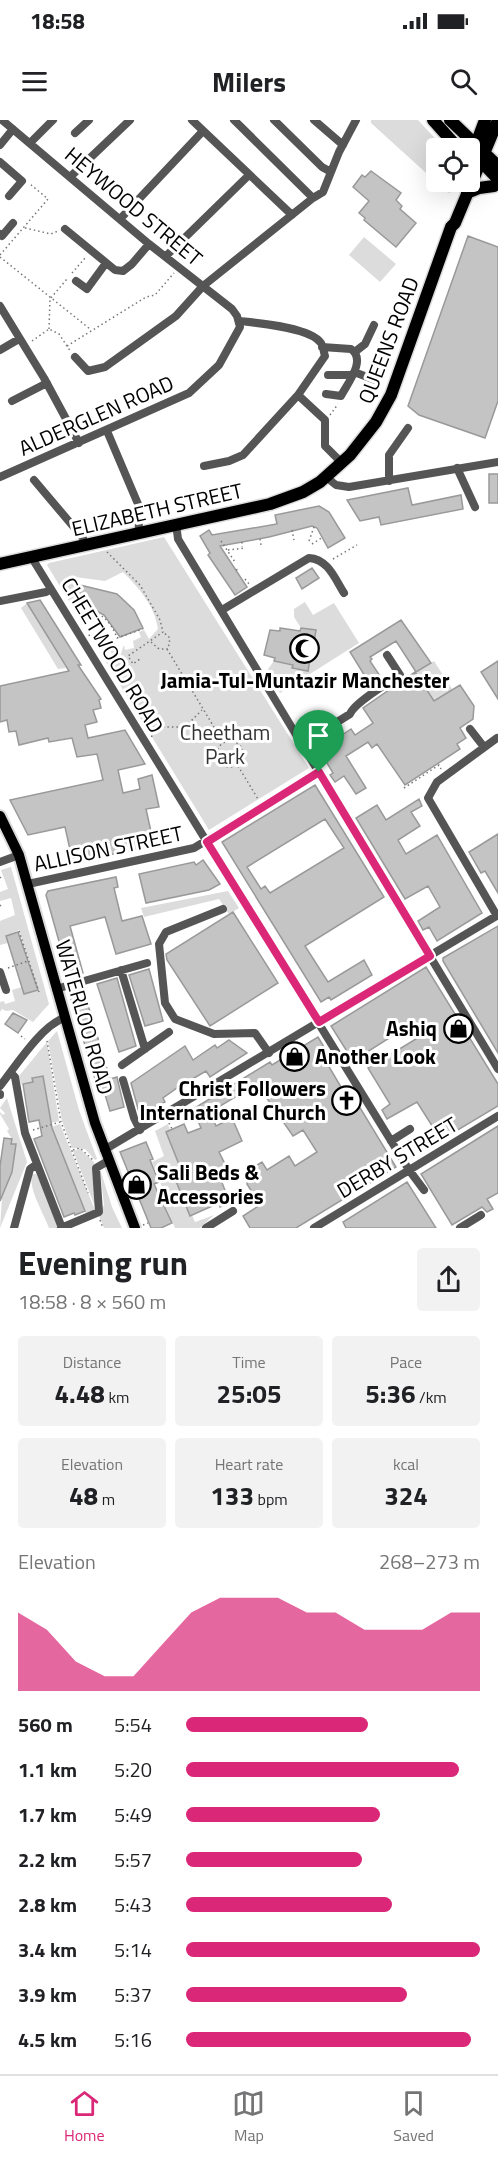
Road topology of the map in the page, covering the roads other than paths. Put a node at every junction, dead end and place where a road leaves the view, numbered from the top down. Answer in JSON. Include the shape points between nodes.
{"nodes":[{"id":1,"x":2,"y":120,"type":"edge"},
{"id":2,"x":52,"y":120,"type":"edge"},
{"id":3,"x":89,"y":120,"type":"edge"},
{"id":4,"x":130,"y":120,"type":"edge"},
{"id":5,"x":192,"y":120,"type":"edge"},
{"id":6,"x":234,"y":120,"type":"edge"},
{"id":7,"x":274,"y":120,"type":"edge"},
{"id":8,"x":314,"y":120,"type":"edge"},
{"id":9,"x":356,"y":120,"type":"edge"},
{"id":10,"x":433,"y":120,"type":"edge"},
{"id":11,"x":441,"y":120,"type":"edge"},
{"id":12,"x":498,"y":120,"type":"edge"},
{"id":13,"x":485,"y":122,"type":"edge"},
{"id":14,"x":454,"y":124,"type":"edge"},
{"id":15,"x":13,"y":129,"type":"junction"},
{"id":16,"x":203,"y":131,"type":"junction"},
{"id":17,"x":75,"y":133,"type":"dead end"},
{"id":18,"x":449,"y":138,"type":"edge"},
{"id":19,"x":458,"y":138,"type":"edge"},
{"id":20,"x":463,"y":138,"type":"edge"},
{"id":21,"x":480,"y":138,"type":"edge"},
{"id":22,"x":31,"y":142,"type":"junction"},
{"id":23,"x":0,"y":145,"type":"edge"},
{"id":24,"x":343,"y":145,"type":"junction"},
{"id":25,"x":480,"y":147,"type":"edge"},
{"id":26,"x":480,"y":158,"type":"edge"},
{"id":27,"x":0,"y":162,"type":"edge"},
{"id":28,"x":480,"y":164,"type":"edge"},
{"id":29,"x":498,"y":166,"type":"edge"},
{"id":30,"x":331,"y":172,"type":"junction"},
{"id":31,"x":249,"y":175,"type":"junction"},
{"id":32,"x":70,"y":177,"type":"junction"},
{"id":33,"x":497,"y":185,"type":"edge"},
{"id":34,"x":480,"y":188,"type":"edge"},
{"id":35,"x":463,"y":192,"type":"edge"},
{"id":36,"x":9,"y":196,"type":"dead end"},
{"id":37,"x":313,"y":198,"type":"junction"},
{"id":38,"x":292,"y":215,"type":"junction"},
{"id":39,"x":121,"y":218,"type":"junction"},
{"id":40,"x":13,"y":223,"type":"dead end"},
{"id":41,"x":65,"y":229,"type":"road end"},
{"id":42,"x":0,"y":234,"type":"edge"},
{"id":43,"x":149,"y":244,"type":"junction"},
{"id":44,"x":166,"y":256,"type":"junction"},
{"id":45,"x":106,"y":263,"type":"junction"},
{"id":46,"x":76,"y":281,"type":"dead end"},
{"id":47,"x":203,"y":286,"type":"junction"},
{"id":48,"x":0,"y":306,"type":"edge"},
{"id":49,"x":239,"y":321,"type":"junction"},
{"id":50,"x":374,"y":325,"type":"dead end"},
{"id":51,"x":22,"y":343,"type":"junction"},
{"id":52,"x":322,"y":346,"type":"junction"},
{"id":53,"x":0,"y":350,"type":"edge"},
{"id":54,"x":356,"y":351,"type":"junction"},
{"id":55,"x":75,"y":357,"type":"road end"},
{"id":56,"x":353,"y":373,"type":"junction"},
{"id":57,"x":328,"y":375,"type":"dead end"},
{"id":58,"x":378,"y":381,"type":"dead end"},
{"id":59,"x":47,"y":383,"type":"junction"},
{"id":60,"x":326,"y":394,"type":"dead end"},
{"id":61,"x":298,"y":395,"type":"junction"},
{"id":62,"x":12,"y":400,"type":"dead end"},
{"id":63,"x":408,"y":428,"type":"dead end"},
{"id":64,"x":107,"y":431,"type":"junction"},
{"id":65,"x":79,"y":443,"type":"junction"},
{"id":66,"x":498,"y":462,"type":"edge"},
{"id":67,"x":342,"y":463,"type":"junction"},
{"id":68,"x":204,"y":466,"type":"dead end"},
{"id":69,"x":457,"y":468,"type":"junction"},
{"id":70,"x":0,"y":477,"type":"edge"},
{"id":71,"x":34,"y":480,"type":"dead end"},
{"id":72,"x":323,"y":480,"type":"junction"},
{"id":73,"x":389,"y":481,"type":"junction"},
{"id":74,"x":475,"y":507,"type":"dead end"},
{"id":75,"x":176,"y":524,"type":"junction"},
{"id":76,"x":139,"y":531,"type":"junction"},
{"id":77,"x":84,"y":544,"type":"junction"},
{"id":78,"x":34,"y":557,"type":"junction"},
{"id":79,"x":0,"y":564,"type":"edge"},
{"id":80,"x":51,"y":589,"type":"junction"},
{"id":81,"x":344,"y":593,"type":"dead end"},
{"id":82,"x":0,"y":601,"type":"edge"},
{"id":83,"x":222,"y":610,"type":"junction"},
{"id":84,"x":387,"y":655,"type":"dead end"},
{"id":85,"x":470,"y":729,"type":"dead end"},
{"id":86,"x":497,"y":738,"type":"edge"},
{"id":87,"x":302,"y":744,"type":"junction"},
{"id":88,"x":484,"y":747,"type":"junction"},
{"id":89,"x":319,"y":772,"type":"junction"},
{"id":90,"x":0,"y":816,"type":"edge"},
{"id":91,"x":207,"y":842,"type":"junction"},
{"id":92,"x":19,"y":855,"type":"junction"},
{"id":93,"x":0,"y":862,"type":"edge"},
{"id":94,"x":28,"y":884,"type":"junction"},
{"id":95,"x":223,"y":909,"type":"dead end"},
{"id":96,"x":498,"y":916,"type":"edge"},
{"id":97,"x":430,"y":956,"type":"junction"},
{"id":98,"x":147,"y":963,"type":"dead end"},
{"id":99,"x":2,"y":970,"type":"edge"},
{"id":100,"x":121,"y":970,"type":"junction"},
{"id":101,"x":56,"y":989,"type":"junction"},
{"id":102,"x":6,"y":990,"type":"dead end"},
{"id":103,"x":64,"y":1018,"type":"junction"},
{"id":104,"x":319,"y":1022,"type":"junction"},
{"id":105,"x":169,"y":1032,"type":"dead end"},
{"id":106,"x":145,"y":1049,"type":"junction"},
{"id":107,"x":269,"y":1053,"type":"junction"},
{"id":108,"x":122,"y":1065,"type":"dead end"},
{"id":109,"x":498,"y":1068,"type":"edge"},
{"id":110,"x":11,"y":1073,"type":"junction"},
{"id":111,"x":123,"y":1080,"type":"dead end"},
{"id":112,"x":0,"y":1086,"type":"edge"},
{"id":113,"x":498,"y":1116,"type":"edge"},
{"id":114,"x":410,"y":1129,"type":"dead end"},
{"id":115,"x":140,"y":1130,"type":"junction"},
{"id":116,"x":391,"y":1141,"type":"junction"},
{"id":117,"x":106,"y":1155,"type":"junction"},
{"id":118,"x":37,"y":1164,"type":"junction"},
{"id":119,"x":409,"y":1170,"type":"junction"},
{"id":120,"x":424,"y":1190,"type":"dead end"},
{"id":121,"x":233,"y":1211,"type":"dead end"},
{"id":122,"x":481,"y":1215,"type":"dead end"},
{"id":123,"x":332,"y":1217,"type":"junction"},
{"id":124,"x":216,"y":1225,"type":"edge"},
{"id":125,"x":139,"y":1227,"type":"edge"},
{"id":126,"x":14,"y":1228,"type":"edge"},
{"id":127,"x":61,"y":1228,"type":"edge"},
{"id":128,"x":206,"y":1228,"type":"edge"},
{"id":129,"x":314,"y":1228,"type":"edge"},
{"id":130,"x":336,"y":1228,"type":"edge"},
{"id":131,"x":460,"y":1228,"type":"edge"}],
"edges":[{"from":1,"to":15,"type":"street","name":"HEYWOOD STREET"},
{"from":2,"to":22,"type":"street"},
{"from":3,"to":17,"type":"street"},
{"from":4,"to":32,"type":"street"},
{"from":5,"to":16,"type":"street"},
{"from":6,"to":37,"type":"street"},
{"from":7,"to":30,"type":"street"},
{"from":8,"to":24,"type":"street"},
{"from":9,"to":24,"type":"street"},
{"from":10,"to":18,"type":"highway"},
{"from":11,"to":19,"type":"highway"},
{"from":12,"to":25,"type":"highway","name":"QUEENS ROAD"},
{"from":13,"to":14,"type":"highway","via":[[466,129]]},
{"from":13,"to":21,"type":"highway","name":"QUEENS ROAD"},
{"from":14,"to":20,"type":"highway"},
{"from":15,"to":22,"type":"street","name":"HEYWOOD STREET"},
{"from":15,"to":23,"type":"street"},
{"from":16,"to":31,"type":"street"},
{"from":16,"to":39,"type":"street"},
{"from":22,"to":32,"type":"street","name":"HEYWOOD STREET"},
{"from":24,"to":30,"type":"street"},
{"from":26,"to":29,"type":"highway"},
{"from":27,"to":36,"type":"street","via":[[22,181]]},
{"from":28,"to":33,"type":"highway"},
{"from":30,"to":37,"type":"street","via":[[322,192]]},
{"from":31,"to":38,"type":"street"},
{"from":31,"to":44,"type":"street"},
{"from":32,"to":39,"type":"street","name":"HEYWOOD STREET"},
{"from":33,"to":34,"type":"highway"},
{"from":35,"to":67,"type":"highway","name":"QUEENS ROAD","via":[[391,395],[376,422]]},
{"from":37,"to":38,"type":"street"},
{"from":38,"to":47,"type":"street"},
{"from":39,"to":43,"type":"street","name":"HEYWOOD STREET"},
{"from":40,"to":42,"type":"street"},
{"from":41,"to":45,"type":"street"},
{"from":43,"to":44,"type":"street","name":"HEYWOOD STREET"},
{"from":43,"to":45,"type":"street","via":[[123,271]]},
{"from":44,"to":47,"type":"street","name":"HEYWOOD STREET"},
{"from":45,"to":46,"type":"street","via":[[90,292]]},
{"from":47,"to":49,"type":"street","name":"HEYWOOD STREET","via":[[232,309]]},
{"from":47,"to":55,"type":"street","via":[[176,316],[105,367],[88,371]]},
{"from":48,"to":51,"type":"street"},
{"from":49,"to":52,"type":"street","via":[[312,335]]},
{"from":49,"to":64,"type":"street","name":"ALDERGLEN ROAD","via":[[238,333],[219,365],[199,386]]},
{"from":50,"to":54,"type":"street","via":[[365,344]]},
{"from":51,"to":53,"type":"street"},
{"from":51,"to":59,"type":"street"},
{"from":52,"to":54,"type":"street"},
{"from":52,"to":61,"type":"street","via":[[325,356]]},
{"from":54,"to":56,"type":"street","via":[[358,362]]},
{"from":56,"to":57,"type":"street"},
{"from":56,"to":58,"type":"street"},
{"from":56,"to":60,"type":"street","via":[[340,396]]},
{"from":59,"to":62,"type":"street"},
{"from":59,"to":65,"type":"street"},
{"from":61,"to":67,"type":"street","via":[[325,420],[325,446]]},
{"from":61,"to":68,"type":"street","via":[[243,455]]},
{"from":63,"to":73,"type":"street","via":[[389,455]]},
{"from":64,"to":65,"type":"street","name":"ALDERGLEN ROAD"},
{"from":64,"to":76,"type":"street","via":[[138,504]]},
{"from":65,"to":70,"type":"street","name":"ALDERGLEN ROAD"},
{"from":66,"to":69,"type":"street"},
{"from":67,"to":72,"type":"highway","name":"QUEENS ROAD"},
{"from":69,"to":73,"type":"street"},
{"from":69,"to":74,"type":"street"},
{"from":71,"to":77,"type":"street"},
{"from":72,"to":73,"type":"street","via":[[349,487]]},
{"from":72,"to":75,"type":"highway","name":"ELIZABETH STREET","via":[[270,504]]},
{"from":75,"to":76,"type":"highway","name":"ELIZABETH STREET"},
{"from":75,"to":83,"type":"street","via":[[178,539]]},
{"from":76,"to":77,"type":"highway","name":"ELIZABETH STREET"},
{"from":77,"to":78,"type":"highway","name":"ELIZABETH STREET"},
{"from":78,"to":79,"type":"highway","name":"ELIZABETH STREET"},
{"from":78,"to":80,"type":"street","name":"CHEETWOOD ROAD"},
{"from":80,"to":82,"type":"street"},
{"from":80,"to":91,"type":"street","name":"CHEETWOOD ROAD"},
{"from":81,"to":83,"type":"street","via":[[325,564],[309,558]]},
{"from":83,"to":87,"type":"street"},
{"from":84,"to":87,"type":"street","via":[[400,675],[350,714]]},
{"from":85,"to":88,"type":"street"},
{"from":86,"to":88,"type":"street"},
{"from":87,"to":89,"type":"street"},
{"from":88,"to":96,"type":"street","via":[[437,782],[428,798]]},
{"from":89,"to":91,"type":"street","name":"ALLISON STREET"},
{"from":89,"to":97,"type":"street"},
{"from":90,"to":92,"type":"main road","name":"WATERLOO ROAD"},
{"from":91,"to":94,"type":"street","name":"ALLISON STREET"},
{"from":91,"to":104,"type":"street","name":"CHEETWOOD ROAD"},
{"from":92,"to":93,"type":"street"},
{"from":92,"to":94,"type":"main road","name":"WATERLOO ROAD"},
{"from":94,"to":101,"type":"main road","name":"WATERLOO ROAD"},
{"from":95,"to":107,"type":"street","via":[[165,932],[159,944],[165,1003],[175,1019],[214,1034],[255,1034]]},
{"from":96,"to":97,"type":"street"},
{"from":97,"to":104,"type":"street"},
{"from":97,"to":109,"type":"street"},
{"from":98,"to":100,"type":"street"},
{"from":99,"to":102,"type":"street"},
{"from":100,"to":101,"type":"street"},
{"from":100,"to":106,"type":"street"},
{"from":101,"to":103,"type":"main road","name":"WATERLOO ROAD"},
{"from":103,"to":110,"type":"street","via":[[55,1021]]},
{"from":103,"to":117,"type":"main road","name":"WATERLOO ROAD"},
{"from":104,"to":107,"type":"street"},
{"from":104,"to":116,"type":"street","name":"CHEETWOOD ROAD"},
{"from":105,"to":106,"type":"street"},
{"from":106,"to":108,"type":"street"},
{"from":107,"to":115,"type":"street"},
{"from":110,"to":112,"type":"street"},
{"from":110,"to":118,"type":"street","via":[[25,1133]]},
{"from":111,"to":115,"type":"street"},
{"from":113,"to":119,"type":"street","name":"DERBY STREET"},
{"from":114,"to":116,"type":"street"},
{"from":115,"to":117,"type":"street"},
{"from":116,"to":119,"type":"street","name":"CHEETWOOD ROAD"},
{"from":117,"to":125,"type":"main road","name":"WATERLOO ROAD"},
{"from":117,"to":127,"type":"street","via":[[96,1166],[99,1212]]},
{"from":118,"to":126,"type":"street","via":[[30,1169]]},
{"from":118,"to":127,"type":"street"},
{"from":119,"to":120,"type":"street","name":"CHEETWOOD ROAD"},
{"from":119,"to":123,"type":"street","name":"DERBY STREET"},
{"from":121,"to":124,"type":"street"},
{"from":122,"to":131,"type":"street"},
{"from":123,"to":129,"type":"street","name":"DERBY STREET"},
{"from":123,"to":130,"type":"street"},
{"from":124,"to":128,"type":"street"}]}
